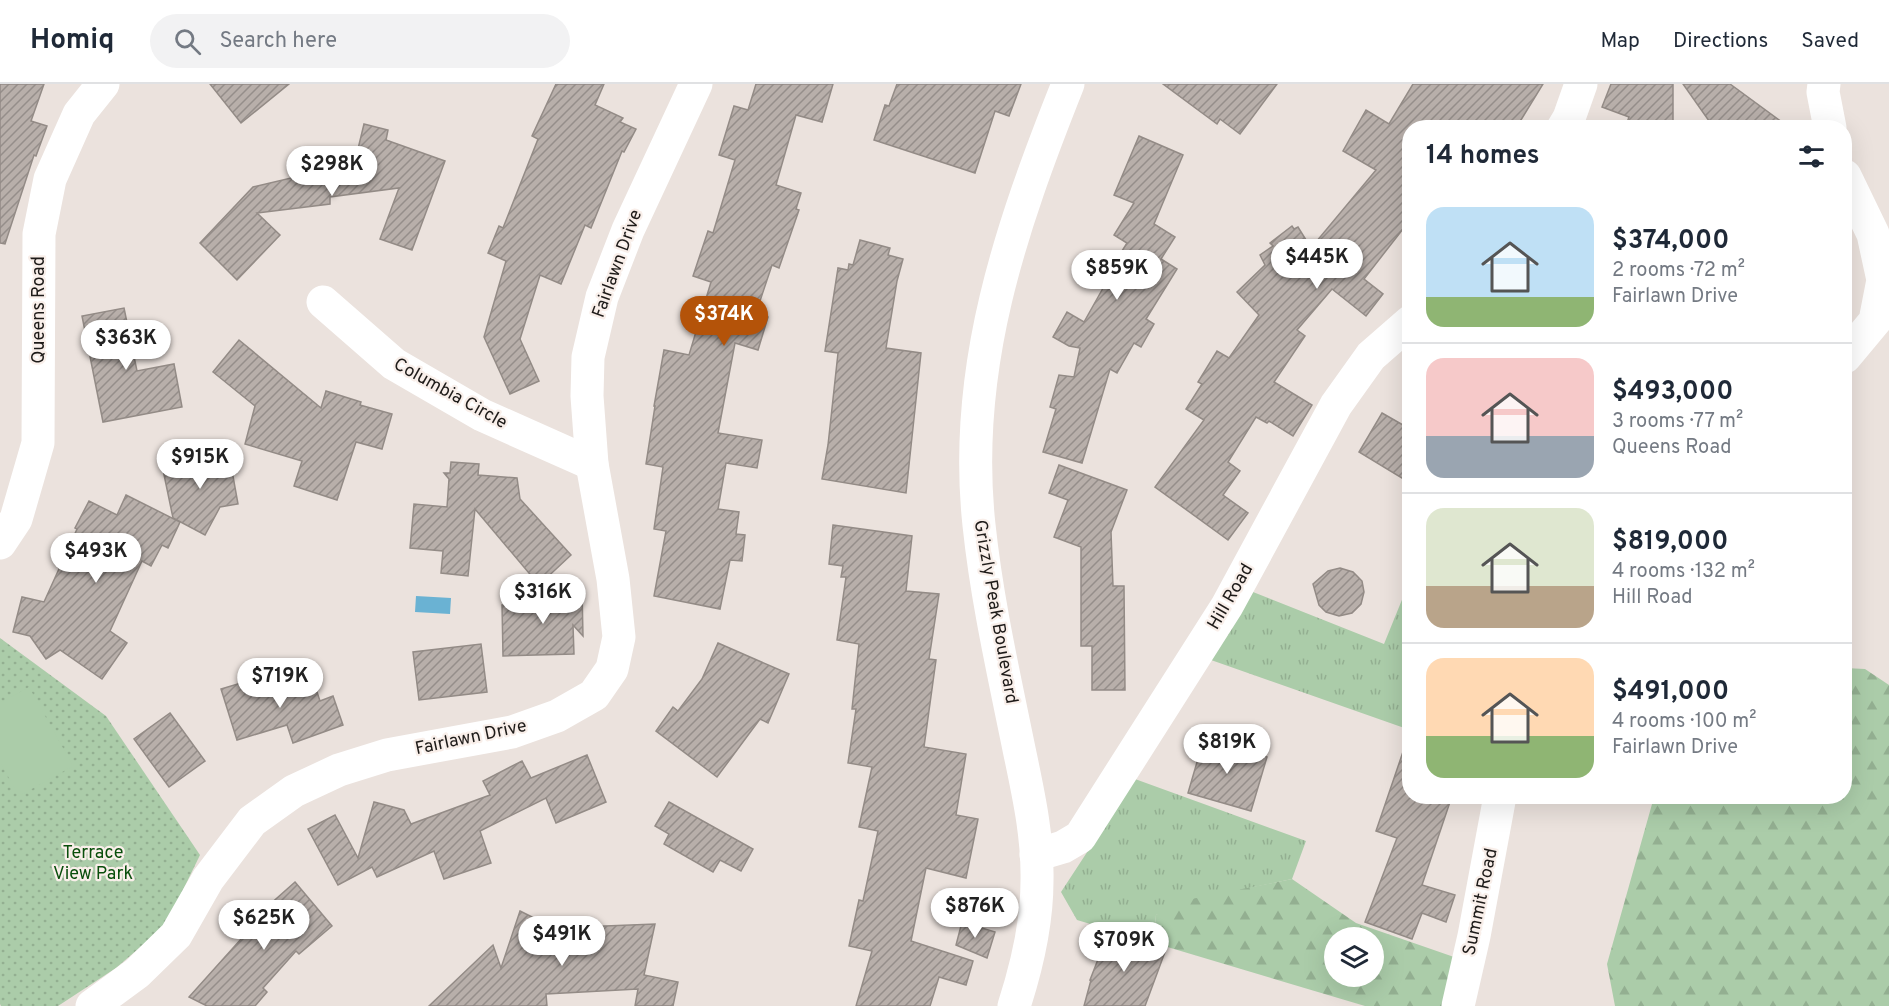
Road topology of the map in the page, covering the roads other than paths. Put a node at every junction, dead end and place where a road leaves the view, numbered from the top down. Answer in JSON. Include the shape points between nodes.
{"nodes":[{"id":1,"x":103,"y":84,"type":"edge"},
{"id":2,"x":696,"y":84,"type":"edge"},
{"id":3,"x":1068,"y":84,"type":"edge"},
{"id":4,"x":1581,"y":84,"type":"edge"},
{"id":5,"x":1824,"y":84,"type":"edge"},
{"id":6,"x":1568,"y":120,"type":"edge"},
{"id":7,"x":1828,"y":120,"type":"edge"},
{"id":8,"x":1852,"y":190,"type":"edge"},
{"id":9,"x":323,"y":302,"type":"dead end"},
{"id":10,"x":1402,"y":329,"type":"edge"},
{"id":11,"x":1852,"y":349,"type":"edge"},
{"id":12,"x":592,"y":464,"type":"junction"},
{"id":13,"x":0,"y":543,"type":"edge"},
{"id":14,"x":1499,"y":804,"type":"edge"},
{"id":15,"x":1036,"y":855,"type":"junction"},
{"id":16,"x":92,"y":1006,"type":"edge"},
{"id":17,"x":1014,"y":1006,"type":"edge"},
{"id":18,"x":1458,"y":1006,"type":"edge"}],
"edges":[{"from":1,"to":13,"type":"street","name":"Queens Road","via":[[79,114],[50,179],[39,234],[38,443],[15,519]]},
{"from":2,"to":12,"type":"street","name":"Fairlawn Drive","via":[[628,230],[602,297],[588,357]]},
{"from":3,"to":15,"type":"street","name":"Grizzly Peak Boulevard","via":[[1009,244],[988,326],[978,394],[975,459],[978,523],[987,586]]},
{"from":4,"to":6,"type":"street"},
{"from":5,"to":7,"type":"street"},
{"from":8,"to":11,"type":"street","via":[[1873,234],[1883,280],[1875,321]]},
{"from":9,"to":12,"type":"street","name":"Columbia Circle","via":[[393,364],[482,415]]},
{"from":10,"to":15,"type":"street","name":"Hill Road","via":[[1371,356],[1336,405],[1227,606],[1080,837]]},
{"from":12,"to":16,"type":"street","name":"Fairlawn Drive","via":[[613,579],[619,637],[612,669],[594,695],[556,716],[512,732],[387,755],[339,770],[294,791],[252,821],[208,879],[176,935],[137,973]]},
{"from":14,"to":18,"type":"street","name":"Summit Road"},
{"from":15,"to":17,"type":"street","name":"Grizzly Peak Boulevard","via":[[1032,935]]}]}
